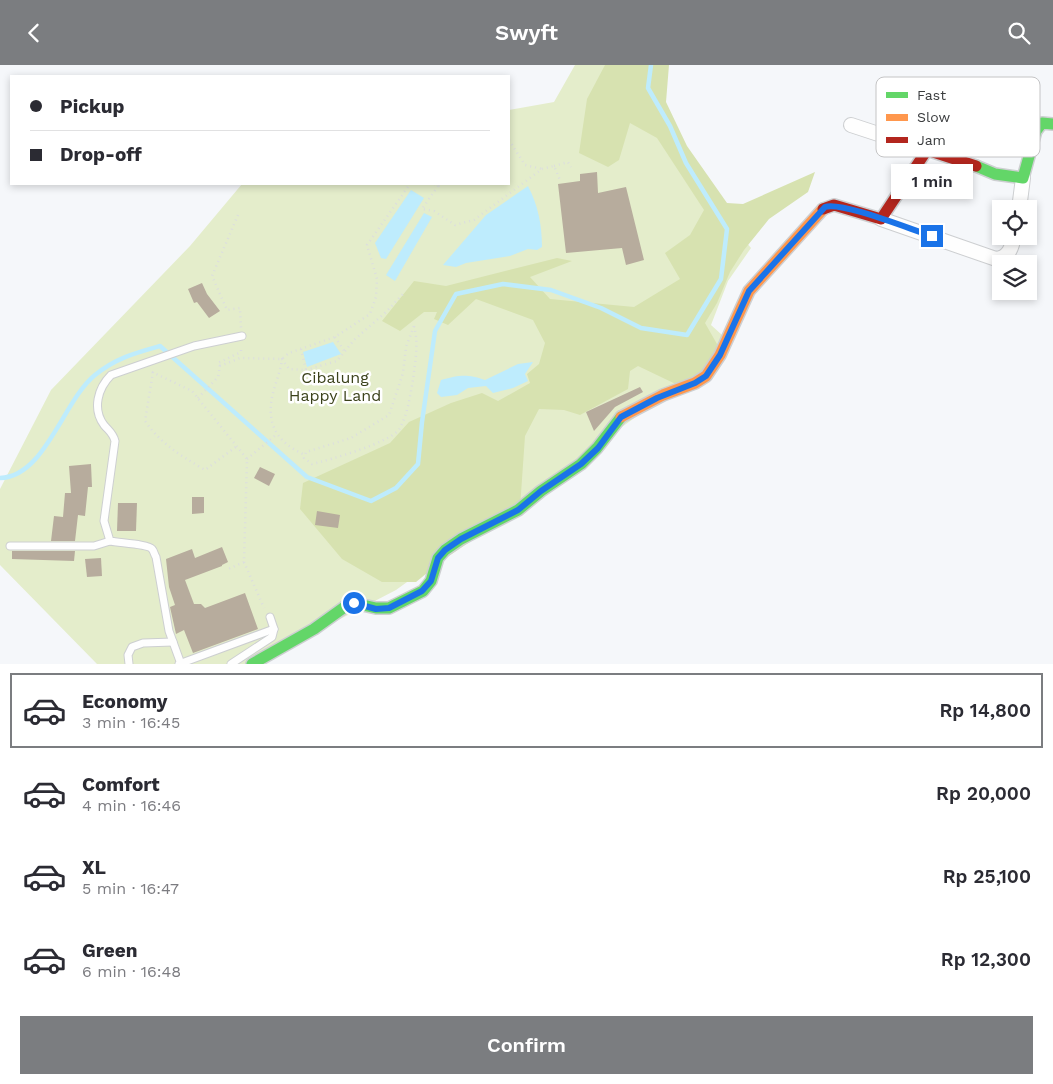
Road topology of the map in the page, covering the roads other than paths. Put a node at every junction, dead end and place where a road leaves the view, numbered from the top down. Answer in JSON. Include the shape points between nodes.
{"nodes":[{"id":1,"x":1053,"y":124,"type":"edge"},
{"id":2,"x":851,"y":125,"type":"dead end"},
{"id":3,"x":1040,"y":126,"type":"edge"},
{"id":4,"x":876,"y":133,"type":"edge"},
{"id":5,"x":922,"y":157,"type":"edge"},
{"id":6,"x":951,"y":157,"type":"edge"},
{"id":7,"x":1029,"y":157,"type":"edge"},
{"id":8,"x":1023,"y":178,"type":"junction"},
{"id":9,"x":1020,"y":200,"type":"edge"},
{"id":10,"x":881,"y":219,"type":"junction"},
{"id":11,"x":1012,"y":245,"type":"edge"},
{"id":12,"x":242,"y":336,"type":"road end"},
{"id":13,"x":110,"y":541,"type":"junction"},
{"id":14,"x":10,"y":546,"type":"dead end"},
{"id":15,"x":270,"y":617,"type":"road end"},
{"id":16,"x":274,"y":629,"type":"junction"},
{"id":17,"x":173,"y":642,"type":"junction"},
{"id":18,"x":129,"y":664,"type":"edge"},
{"id":19,"x":180,"y":664,"type":"edge"},
{"id":20,"x":231,"y":664,"type":"edge"},
{"id":21,"x":252,"y":664,"type":"edge"}],
"edges":[{"from":1,"to":3,"type":"street"},
{"from":2,"to":4,"type":"street"},
{"from":5,"to":10,"type":"street"},
{"from":6,"to":8,"type":"street","via":[[995,174]]},
{"from":7,"to":8,"type":"street"},
{"from":8,"to":9,"type":"street"},
{"from":10,"to":11,"type":"street","via":[[996,259],[1002,259],[1010,252]]},
{"from":10,"to":21,"type":"street","via":[[834,205],[825,207],[749,291],[720,355],[706,376],[621,417],[598,448],[581,464],[518,510],[445,550],[438,558],[431,581],[422,591],[389,608],[376,609],[354,603],[346,605],[314,629]]},
{"from":12,"to":13,"type":"lane","via":[[194,346],[131,367],[103,382],[98,394],[99,413],[115,441],[104,521]]},
{"from":13,"to":14,"type":"lane","via":[[94,546]]},
{"from":13,"to":17,"type":"lane","via":[[152,548]]},
{"from":15,"to":16,"type":"lane"},
{"from":16,"to":19,"type":"lane"},
{"from":16,"to":20,"type":"lane","via":[[272,637]]},
{"from":17,"to":18,"type":"lane","via":[[143,643],[132,647],[128,655]]},
{"from":17,"to":19,"type":"lane"}]}
